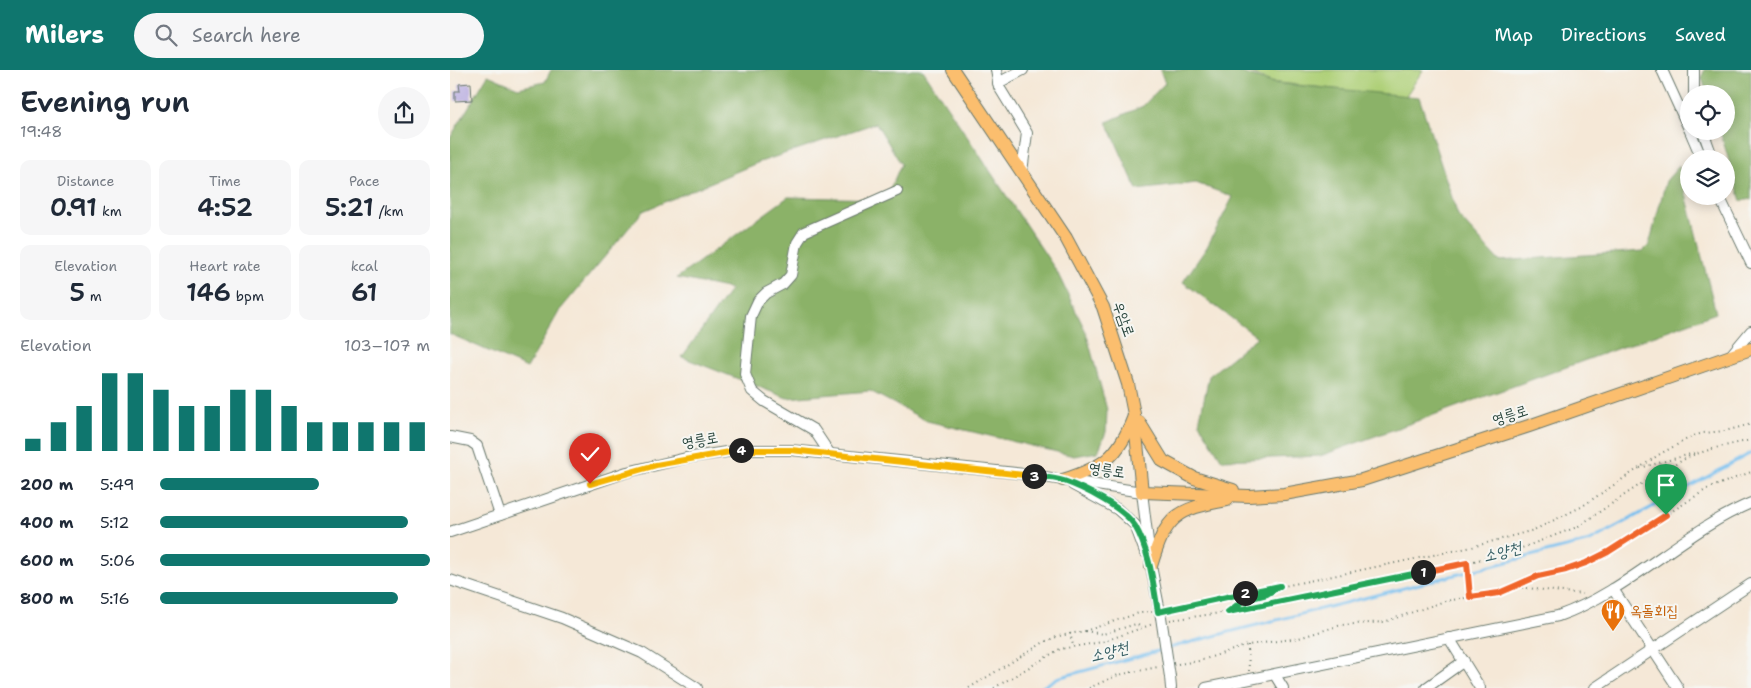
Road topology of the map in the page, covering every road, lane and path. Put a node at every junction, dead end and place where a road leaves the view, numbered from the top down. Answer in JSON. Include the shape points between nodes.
{"nodes":[{"id":1,"x":954,"y":70,"type":"edge"},
{"id":2,"x":996,"y":70,"type":"edge"},
{"id":3,"x":1023,"y":70,"type":"edge"},
{"id":4,"x":1662,"y":70,"type":"edge"},
{"id":5,"x":1694,"y":70,"type":"edge"},
{"id":6,"x":998,"y":83,"type":"junction"},
{"id":7,"x":1694,"y":85,"type":"edge"},
{"id":8,"x":1680,"y":110,"type":"edge"},
{"id":9,"x":1022,"y":172,"type":"junction"},
{"id":10,"x":897,"y":190,"type":"dead end"},
{"id":11,"x":1724,"y":205,"type":"edge"},
{"id":12,"x":1751,"y":263,"type":"edge"},
{"id":13,"x":1751,"y":331,"type":"edge"},
{"id":14,"x":1751,"y":349,"type":"edge"},
{"id":15,"x":1730,"y":356,"type":"junction"},
{"id":16,"x":1134,"y":414,"type":"junction"},
{"id":17,"x":1751,"y":424,"type":"edge"},
{"id":18,"x":450,"y":437,"type":"edge"},
{"id":19,"x":1751,"y":441,"type":"edge"},
{"id":20,"x":1715,"y":448,"type":"junction"},
{"id":21,"x":830,"y":454,"type":"junction"},
{"id":22,"x":1639,"y":469,"type":"junction"},
{"id":23,"x":1751,"y":472,"type":"edge"},
{"id":24,"x":1063,"y":480,"type":"junction"},
{"id":25,"x":1142,"y":492,"type":"junction"},
{"id":26,"x":1249,"y":496,"type":"junction"},
{"id":27,"x":1751,"y":503,"type":"edge"},
{"id":28,"x":500,"y":516,"type":"junction"},
{"id":29,"x":450,"y":532,"type":"edge"},
{"id":30,"x":1467,"y":563,"type":"junction"},
{"id":31,"x":1151,"y":566,"type":"junction"},
{"id":32,"x":450,"y":580,"type":"edge"},
{"id":33,"x":1751,"y":584,"type":"edge"},
{"id":34,"x":1280,"y":586,"type":"junction"},
{"id":35,"x":1516,"y":586,"type":"junction"},
{"id":36,"x":1612,"y":589,"type":"junction"},
{"id":37,"x":1470,"y":597,"type":"junction"},
{"id":38,"x":1593,"y":600,"type":"junction"},
{"id":39,"x":1228,"y":612,"type":"junction"},
{"id":40,"x":1162,"y":618,"type":"junction"},
{"id":41,"x":1141,"y":627,"type":"junction"},
{"id":42,"x":1085,"y":631,"type":"junction"},
{"id":43,"x":1070,"y":633,"type":"junction"},
{"id":44,"x":1449,"y":638,"type":"junction"},
{"id":45,"x":1074,"y":646,"type":"junction"},
{"id":46,"x":1248,"y":646,"type":"junction"},
{"id":47,"x":1652,"y":651,"type":"junction"},
{"id":48,"x":1464,"y":661,"type":"junction"},
{"id":49,"x":1171,"y":665,"type":"dead end"},
{"id":50,"x":1162,"y":666,"type":"dead end"},
{"id":51,"x":1275,"y":675,"type":"junction"},
{"id":52,"x":1249,"y":680,"type":"junction"},
{"id":53,"x":698,"y":688,"type":"edge"},
{"id":54,"x":969,"y":688,"type":"edge"},
{"id":55,"x":994,"y":688,"type":"edge"},
{"id":56,"x":1089,"y":688,"type":"edge"},
{"id":57,"x":1171,"y":688,"type":"edge"},
{"id":58,"x":1206,"y":688,"type":"edge"},
{"id":59,"x":1283,"y":688,"type":"edge"},
{"id":60,"x":1426,"y":688,"type":"edge"},
{"id":61,"x":1480,"y":688,"type":"edge"},
{"id":62,"x":1595,"y":688,"type":"edge"},
{"id":63,"x":1678,"y":688,"type":"edge"}],
"edges":[{"from":1,"to":9,"type":"main road","name":"우암로"},
{"from":2,"to":6,"type":"street"},
{"from":3,"to":6,"type":"street"},
{"from":4,"to":8,"type":"street"},
{"from":5,"to":7,"type":"street"},
{"from":6,"to":9,"type":"street","via":[[1028,133]]},
{"from":9,"to":16,"type":"main road","name":"우암로","via":[[1066,238],[1103,307],[1126,376]]},
{"from":10,"to":21,"type":"street","via":[[804,232],[797,243],[791,275],[758,301],[751,316],[746,374],[752,391],[814,430]]},
{"from":11,"to":12,"type":"street"},
{"from":13,"to":15,"type":"street"},
{"from":14,"to":15,"type":"main road","name":"영릉로"},
{"from":15,"to":26,"type":"main road","name":"영릉로","via":[[1362,480],[1318,490]]},
{"from":16,"to":24,"type":"main road","via":[[1120,448],[1108,460],[1092,470]]},
{"from":16,"to":25,"type":"main road","name":"우암로"},
{"from":16,"to":26,"type":"main road","via":[[1163,461],[1194,478]]},
{"from":17,"to":22,"type":"path","via":[[1693,436]]},
{"from":18,"to":28,"type":"street","via":[[470,440],[477,446]]},
{"from":19,"to":20,"type":"path"},
{"from":20,"to":22,"type":"path"},
{"from":20,"to":30,"type":"path","via":[[1667,468],[1577,526],[1520,550]]},
{"from":21,"to":24,"type":"street","name":"영릉로"},
{"from":21,"to":28,"type":"street","name":"영릉로","via":[[740,450],[686,458],[590,484]]},
{"from":22,"to":34,"type":"path","via":[[1581,507],[1534,530],[1472,547]]},
{"from":23,"to":35,"type":"path","via":[[1707,489],[1586,563],[1538,576]]},
{"from":24,"to":25,"type":"street","name":"영릉로"},
{"from":24,"to":31,"type":"street","via":[[1105,502],[1134,525]]},
{"from":25,"to":26,"type":"main road","name":"영릉로"},
{"from":25,"to":31,"type":"street","name":"우암로"},
{"from":26,"to":31,"type":"main road","via":[[1182,512],[1169,522]]},
{"from":27,"to":36,"type":"street","via":[[1724,514]]},
{"from":28,"to":29,"type":"street","name":"영릉로"},
{"from":30,"to":37,"type":"path"},
{"from":30,"to":39,"type":"path"},
{"from":31,"to":40,"type":"street","name":"우암로"},
{"from":32,"to":53,"type":"street","via":[[562,618],[642,653]]},
{"from":33,"to":47,"type":"street"},
{"from":34,"to":39,"type":"path","via":[[1267,594],[1244,600]]},
{"from":34,"to":40,"type":"path"},
{"from":35,"to":37,"type":"path","via":[[1499,593]]},
{"from":35,"to":38,"type":"path","via":[[1581,594]]},
{"from":36,"to":38,"type":"street"},
{"from":36,"to":47,"type":"street"},
{"from":37,"to":46,"type":"path","via":[[1445,601],[1384,622],[1356,622],[1299,638]]},
{"from":38,"to":44,"type":"street","via":[[1558,616]]},
{"from":39,"to":40,"type":"path"},
{"from":40,"to":41,"type":"path"},
{"from":40,"to":42,"type":"path","via":[[1142,612]]},
{"from":40,"to":57,"type":"street","name":"우암로","bridge":true},
{"from":41,"to":42,"type":"path","via":[[1136,624],[1103,634]]},
{"from":41,"to":45,"type":"path","via":[[1102,642]]},
{"from":42,"to":43,"type":"path"},
{"from":43,"to":45,"type":"path"},
{"from":43,"to":54,"type":"path","via":[[1046,641]]},
{"from":44,"to":48,"type":"street"},
{"from":44,"to":51,"type":"street"},
{"from":45,"to":55,"type":"path","via":[[1050,653]]},
{"from":46,"to":49,"type":"path","via":[[1199,661]]},
{"from":46,"to":52,"type":"path"},
{"from":47,"to":62,"type":"street"},
{"from":47,"to":63,"type":"street"},
{"from":48,"to":60,"type":"street"},
{"from":48,"to":61,"type":"street"},
{"from":50,"to":56,"type":"path","via":[[1118,675]]},
{"from":51,"to":52,"type":"street"},
{"from":51,"to":59,"type":"street"},
{"from":52,"to":58,"type":"street"}]}
